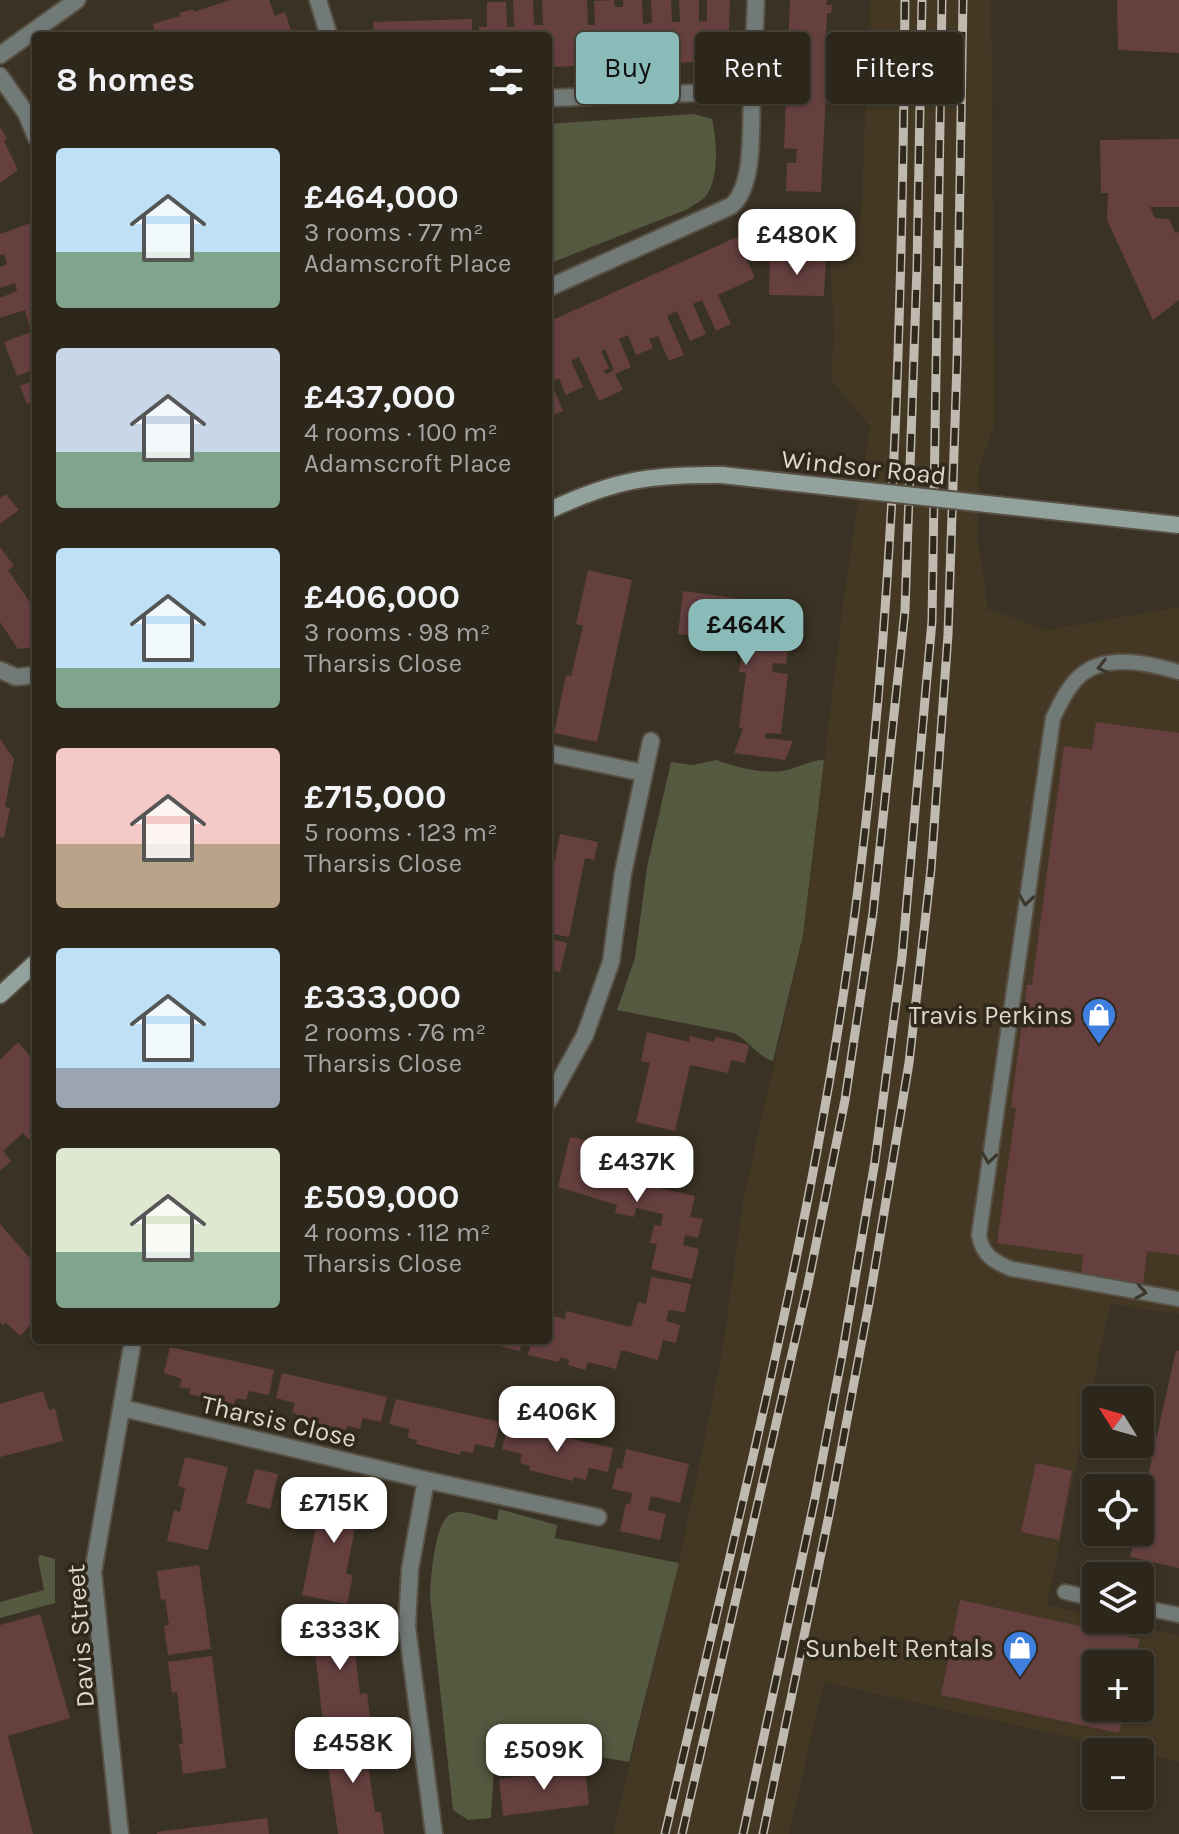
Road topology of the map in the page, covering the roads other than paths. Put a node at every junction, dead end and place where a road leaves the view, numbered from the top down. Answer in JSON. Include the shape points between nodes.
{"nodes":[{"id":1,"x":318,"y":0,"type":"edge"},
{"id":2,"x":756,"y":0,"type":"edge"},
{"id":3,"x":71,"y":2,"type":"edge"},
{"id":4,"x":328,"y":32,"type":"edge"},
{"id":5,"x":755,"y":32,"type":"edge"},
{"id":6,"x":0,"y":55,"type":"edge"},
{"id":7,"x":0,"y":76,"type":"edge"},
{"id":8,"x":695,"y":93,"type":"edge"},
{"id":9,"x":552,"y":98,"type":"edge"},
{"id":10,"x":751,"y":104,"type":"edge"},
{"id":11,"x":32,"y":127,"type":"edge"},
{"id":12,"x":552,"y":286,"type":"edge"},
{"id":13,"x":552,"y":509,"type":"edge"},
{"id":14,"x":1179,"y":525,"type":"edge"},
{"id":15,"x":0,"y":670,"type":"edge"},
{"id":16,"x":1179,"y":672,"type":"edge"},
{"id":17,"x":32,"y":675,"type":"edge"},
{"id":18,"x":651,"y":741,"type":"dead end"},
{"id":19,"x":552,"y":754,"type":"edge"},
{"id":20,"x":644,"y":773,"type":"junction"},
{"id":21,"x":32,"y":966,"type":"edge"},
{"id":22,"x":0,"y":995,"type":"edge"},
{"id":23,"x":552,"y":1095,"type":"edge"},
{"id":24,"x":1179,"y":1299,"type":"edge"},
{"id":25,"x":132,"y":1344,"type":"edge"},
{"id":26,"x":122,"y":1408,"type":"junction"},
{"id":27,"x":426,"y":1480,"type":"junction"},
{"id":28,"x":598,"y":1517,"type":"dead end"},
{"id":29,"x":1065,"y":1592,"type":"dead end"},
{"id":30,"x":1082,"y":1596,"type":"edge"},
{"id":31,"x":1154,"y":1610,"type":"edge"},
{"id":32,"x":1179,"y":1615,"type":"edge"},
{"id":33,"x":120,"y":1834,"type":"edge"},
{"id":34,"x":434,"y":1834,"type":"edge"}],
"edges":[{"from":1,"to":4,"type":"street"},
{"from":2,"to":5,"type":"street"},
{"from":3,"to":6,"type":"street"},
{"from":7,"to":11,"type":"street"},
{"from":8,"to":9,"type":"street"},
{"from":10,"to":12,"type":"street","via":[[747,176],[740,199]]},
{"from":13,"to":14,"type":"street","name":"Windsor Road","bridge":true,"via":[[606,486],[649,476],[722,475]]},
{"from":15,"to":17,"type":"street","via":[[16,677]]},
{"from":16,"to":24,"type":"lane","one_way":true,"via":[[1147,662],[1101,664],[1080,675],[1053,718],[979,1235],[988,1257],[1012,1269]]},
{"from":18,"to":20,"type":"street"},
{"from":19,"to":20,"type":"street"},
{"from":20,"to":23,"type":"street","via":[[611,962],[585,1035]]},
{"from":21,"to":22,"type":"street"},
{"from":25,"to":26,"type":"street","name":"Davis Street"},
{"from":26,"to":27,"type":"street","name":"Tharsis Close"},
{"from":26,"to":33,"type":"street","name":"Davis Street","via":[[93,1572]]},
{"from":27,"to":28,"type":"street","name":"Tharsis Close"},
{"from":27,"to":34,"type":"street","via":[[410,1569],[407,1627]]},
{"from":29,"to":30,"type":"lane"},
{"from":31,"to":32,"type":"lane"}]}
